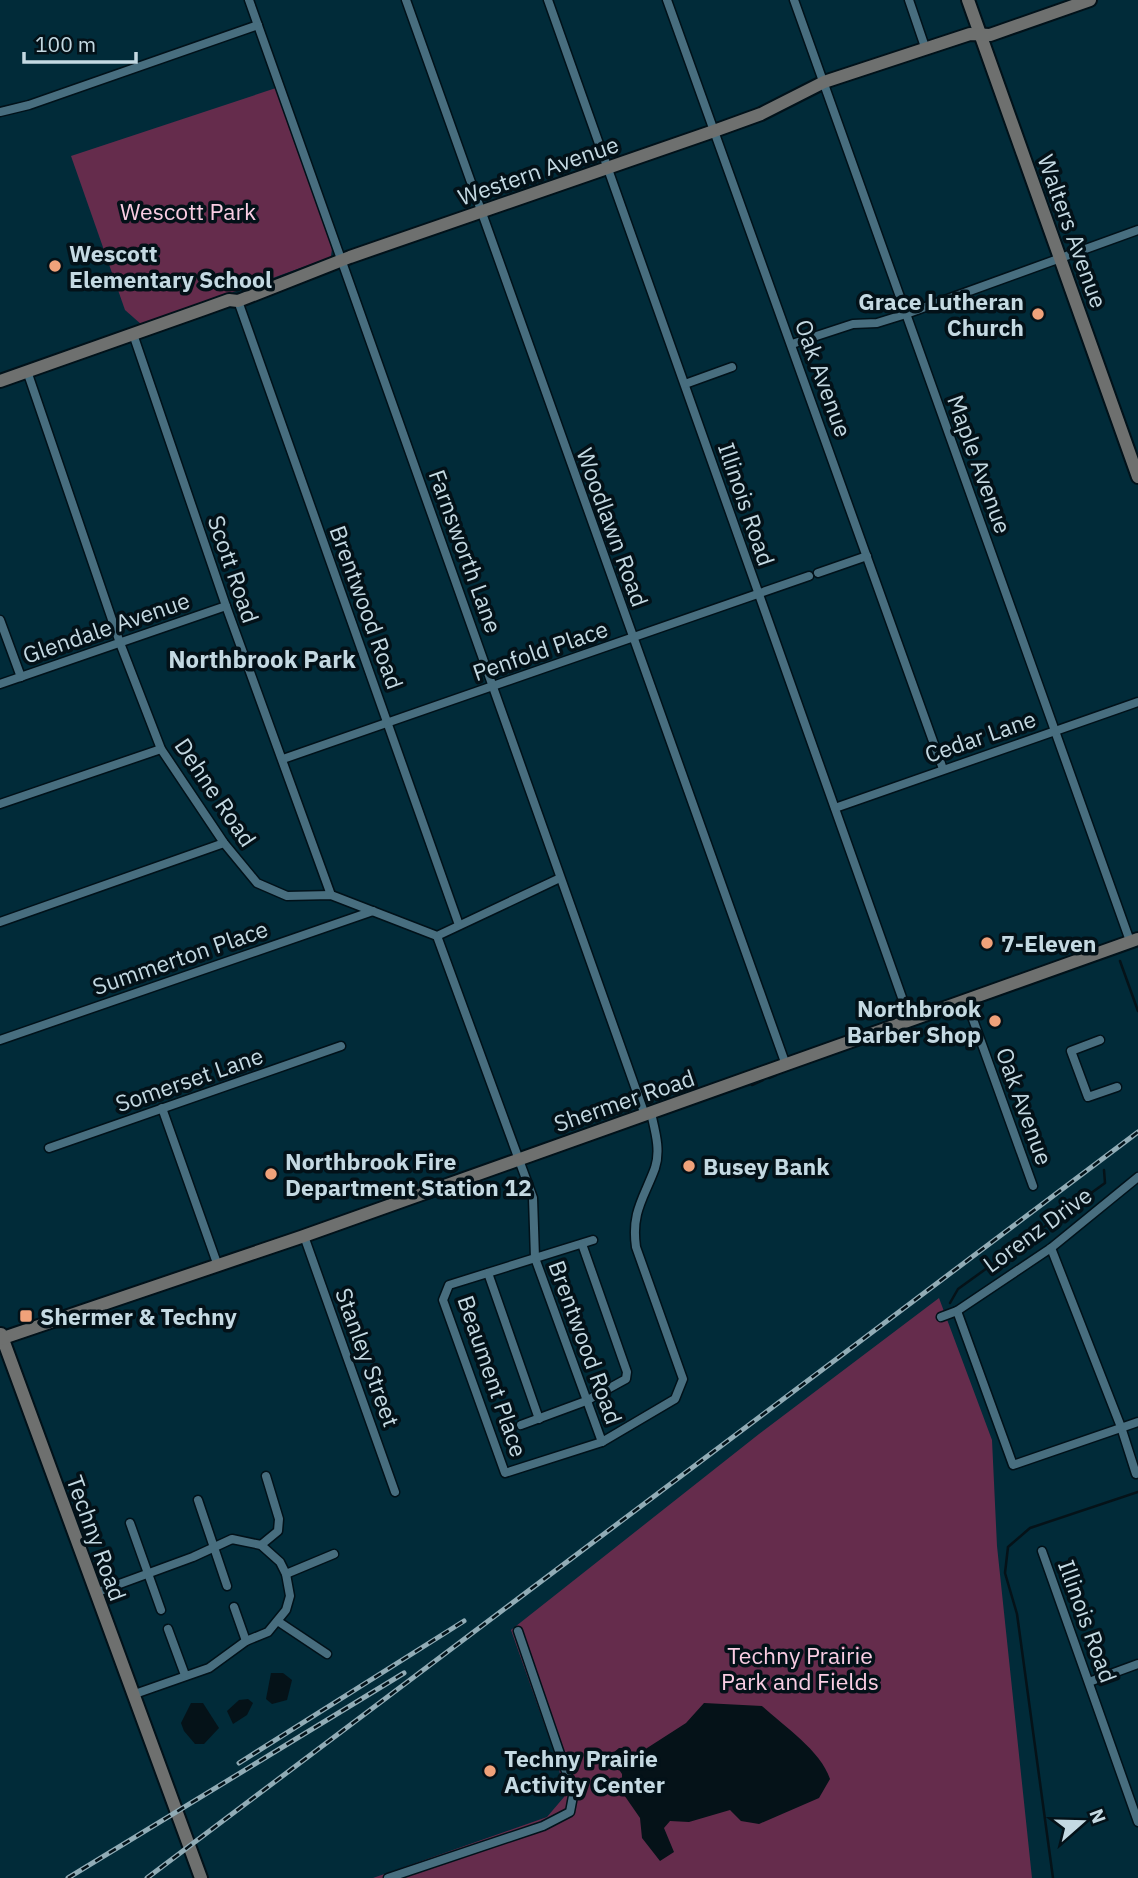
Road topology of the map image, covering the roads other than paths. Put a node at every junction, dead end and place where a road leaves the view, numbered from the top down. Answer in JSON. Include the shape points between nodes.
{"nodes":[{"id":1,"x":249,"y":0,"type":"edge"},
{"id":2,"x":407,"y":0,"type":"edge"},
{"id":3,"x":548,"y":0,"type":"edge"},
{"id":4,"x":667,"y":0,"type":"edge"},
{"id":5,"x":794,"y":0,"type":"edge"},
{"id":6,"x":909,"y":0,"type":"edge"},
{"id":7,"x":968,"y":0,"type":"edge"},
{"id":8,"x":1082,"y":1,"type":"edge"},
{"id":9,"x":258,"y":25,"type":"junction"},
{"id":10,"x":980,"y":33,"type":"junction"},
{"id":11,"x":925,"y":47,"type":"junction"},
{"id":12,"x":824,"y":82,"type":"junction"},
{"id":13,"x":0,"y":112,"type":"edge"},
{"id":14,"x":714,"y":131,"type":"junction"},
{"id":15,"x":606,"y":168,"type":"junction"},
{"id":16,"x":481,"y":212,"type":"junction"},
{"id":17,"x":1138,"y":230,"type":"edge"},
{"id":18,"x":1060,"y":259,"type":"junction"},
{"id":19,"x":342,"y":260,"type":"junction"},
{"id":20,"x":238,"y":301,"type":"junction"},
{"id":21,"x":906,"y":314,"type":"junction"},
{"id":22,"x":133,"y":334,"type":"junction"},
{"id":23,"x":792,"y":344,"type":"junction"},
{"id":24,"x":732,"y":367,"type":"dead end"},
{"id":25,"x":27,"y":371,"type":"junction"},
{"id":26,"x":0,"y":381,"type":"edge"},
{"id":27,"x":685,"y":384,"type":"junction"},
{"id":28,"x":1137,"y":472,"type":"edge"},
{"id":29,"x":867,"y":556,"type":"junction"},
{"id":30,"x":818,"y":573,"type":"dead end"},
{"id":31,"x":809,"y":576,"type":"dead end"},
{"id":32,"x":758,"y":594,"type":"junction"},
{"id":33,"x":226,"y":606,"type":"junction"},
{"id":34,"x":0,"y":620,"type":"edge"},
{"id":35,"x":632,"y":639,"type":"junction"},
{"id":36,"x":120,"y":643,"type":"junction"},
{"id":37,"x":21,"y":677,"type":"junction"},
{"id":38,"x":0,"y":684,"type":"edge"},
{"id":39,"x":494,"y":687,"type":"junction"},
{"id":40,"x":1138,"y":702,"type":"edge"},
{"id":41,"x":388,"y":723,"type":"junction"},
{"id":42,"x":1055,"y":731,"type":"junction"},
{"id":43,"x":161,"y":749,"type":"junction"},
{"id":44,"x":283,"y":759,"type":"junction"},
{"id":45,"x":943,"y":769,"type":"junction"},
{"id":46,"x":0,"y":804,"type":"edge"},
{"id":47,"x":835,"y":808,"type":"junction"},
{"id":48,"x":224,"y":843,"type":"junction"},
{"id":49,"x":560,"y":878,"type":"junction"},
{"id":50,"x":331,"y":895,"type":"junction"},
{"id":51,"x":373,"y":911,"type":"junction"},
{"id":52,"x":0,"y":922,"type":"edge"},
{"id":53,"x":459,"y":925,"type":"junction"},
{"id":54,"x":438,"y":936,"type":"junction"},
{"id":55,"x":1134,"y":940,"type":"edge"},
{"id":56,"x":966,"y":1000,"type":"junction"},
{"id":57,"x":910,"y":1020,"type":"junction"},
{"id":58,"x":0,"y":1040,"type":"edge"},
{"id":59,"x":1101,"y":1040,"type":"dead end"},
{"id":60,"x":341,"y":1046,"type":"dead end"},
{"id":61,"x":786,"y":1065,"type":"junction"},
{"id":62,"x":1117,"y":1087,"type":"dead end"},
{"id":63,"x":162,"y":1108,"type":"junction"},
{"id":64,"x":648,"y":1114,"type":"junction"},
{"id":65,"x":49,"y":1148,"type":"dead end"},
{"id":66,"x":517,"y":1159,"type":"junction"},
{"id":67,"x":1138,"y":1177,"type":"edge"},
{"id":68,"x":1033,"y":1186,"type":"dead end"},
{"id":69,"x":304,"y":1236,"type":"junction"},
{"id":70,"x":593,"y":1240,"type":"dead end"},
{"id":71,"x":582,"y":1244,"type":"junction"},
{"id":72,"x":1051,"y":1248,"type":"junction"},
{"id":73,"x":535,"y":1258,"type":"junction"},
{"id":74,"x":218,"y":1266,"type":"junction"},
{"id":75,"x":488,"y":1273,"type":"junction"},
{"id":76,"x":957,"y":1311,"type":"junction"},
{"id":77,"x":941,"y":1317,"type":"dead end"},
{"id":78,"x":1,"y":1338,"type":"edge"},
{"id":79,"x":586,"y":1401,"type":"junction"},
{"id":80,"x":538,"y":1419,"type":"junction"},
{"id":81,"x":1138,"y":1422,"type":"edge"},
{"id":82,"x":521,"y":1425,"type":"dead end"},
{"id":83,"x":1121,"y":1427,"type":"junction"},
{"id":84,"x":602,"y":1442,"type":"junction"},
{"id":85,"x":1136,"y":1474,"type":"dead end"},
{"id":86,"x":266,"y":1476,"type":"dead end"},
{"id":87,"x":395,"y":1492,"type":"dead end"},
{"id":88,"x":198,"y":1500,"type":"dead end"},
{"id":89,"x":130,"y":1523,"type":"dead end"},
{"id":90,"x":261,"y":1545,"type":"junction"},
{"id":91,"x":214,"y":1546,"type":"junction"},
{"id":92,"x":1042,"y":1551,"type":"dead end"},
{"id":93,"x":334,"y":1554,"type":"dead end"},
{"id":94,"x":148,"y":1574,"type":"junction"},
{"id":95,"x":286,"y":1574,"type":"junction"},
{"id":96,"x":228,"y":1586,"type":"dead end"},
{"id":97,"x":95,"y":1593,"type":"junction"},
{"id":98,"x":233,"y":1607,"type":"dead end"},
{"id":99,"x":162,"y":1610,"type":"dead end"},
{"id":100,"x":279,"y":1622,"type":"junction"},
{"id":101,"x":168,"y":1629,"type":"dead end"},
{"id":102,"x":518,"y":1631,"type":"dead end"},
{"id":103,"x":246,"y":1641,"type":"junction"},
{"id":104,"x":327,"y":1654,"type":"dead end"},
{"id":105,"x":1138,"y":1664,"type":"edge"},
{"id":106,"x":185,"y":1675,"type":"junction"},
{"id":107,"x":1089,"y":1682,"type":"junction"},
{"id":108,"x":132,"y":1695,"type":"junction"},
{"id":109,"x":155,"y":1758,"type":"junction"},
{"id":110,"x":1138,"y":1822,"type":"edge"},
{"id":111,"x":193,"y":1878,"type":"edge"},
{"id":112,"x":201,"y":1878,"type":"edge"},
{"id":113,"x":388,"y":1878,"type":"edge"}],
"edges":[{"from":1,"to":9,"type":"street","name":"Farnsworth Lane"},
{"from":2,"to":16,"type":"street","name":"Woodlawn Road"},
{"from":3,"to":15,"type":"street","name":"Illinois Road"},
{"from":4,"to":14,"type":"street","name":"Oak Avenue"},
{"from":5,"to":12,"type":"street","name":"Maple Avenue"},
{"from":6,"to":11,"type":"street"},
{"from":7,"to":10,"type":"main road","name":"Walters Avenue"},
{"from":8,"to":10,"type":"main road","name":"Western Avenue","via":[[990,35]]},
{"from":9,"to":13,"type":"street"},
{"from":9,"to":19,"type":"street","name":"Farnsworth Lane"},
{"from":10,"to":11,"type":"main road","name":"Western Avenue"},
{"from":10,"to":18,"type":"main road","name":"Walters Avenue"},
{"from":11,"to":12,"type":"main road","name":"Western Avenue"},
{"from":12,"to":14,"type":"main road","name":"Western Avenue","via":[[761,114]]},
{"from":12,"to":21,"type":"street","name":"Maple Avenue"},
{"from":14,"to":15,"type":"main road","name":"Western Avenue"},
{"from":14,"to":23,"type":"street","name":"Oak Avenue"},
{"from":15,"to":16,"type":"main road","name":"Western Avenue"},
{"from":15,"to":27,"type":"street","name":"Illinois Road"},
{"from":16,"to":19,"type":"main road","name":"Western Avenue"},
{"from":16,"to":35,"type":"street","name":"Woodlawn Road"},
{"from":17,"to":18,"type":"street"},
{"from":18,"to":21,"type":"street"},
{"from":18,"to":28,"type":"main road","name":"Walters Avenue"},
{"from":19,"to":20,"type":"main road","name":"Western Avenue"},
{"from":19,"to":39,"type":"street","name":"Farnsworth Lane"},
{"from":20,"to":22,"type":"main road","name":"Western Avenue","via":[[229,300]]},
{"from":20,"to":41,"type":"street","name":"Brentwood Road"},
{"from":21,"to":23,"type":"street","via":[[853,324]]},
{"from":21,"to":42,"type":"street","name":"Maple Avenue"},
{"from":22,"to":25,"type":"main road","name":"Western Avenue"},
{"from":22,"to":33,"type":"street","name":"Scott Road"},
{"from":23,"to":29,"type":"street","name":"Oak Avenue"},
{"from":24,"to":27,"type":"street"},
{"from":25,"to":26,"type":"main road","name":"Western Avenue"},
{"from":25,"to":36,"type":"street","name":"Dehne Road"},
{"from":27,"to":32,"type":"street","name":"Illinois Road"},
{"from":29,"to":30,"type":"street"},
{"from":29,"to":45,"type":"street","name":"Oak Avenue"},
{"from":31,"to":32,"type":"street","name":"Penfold Place"},
{"from":32,"to":35,"type":"street","name":"Penfold Place"},
{"from":32,"to":47,"type":"street","name":"Illinois Road"},
{"from":33,"to":36,"type":"street","name":"Glendale Avenue"},
{"from":33,"to":44,"type":"street","name":"Scott Road"},
{"from":34,"to":37,"type":"street"},
{"from":35,"to":39,"type":"street","name":"Penfold Place"},
{"from":35,"to":61,"type":"street","name":"Woodlawn Road"},
{"from":36,"to":37,"type":"street","name":"Glendale Avenue"},
{"from":36,"to":43,"type":"street","name":"Dehne Road"},
{"from":37,"to":38,"type":"street","name":"Glendale Avenue"},
{"from":39,"to":41,"type":"street","name":"Penfold Place"},
{"from":39,"to":49,"type":"street","name":"Farnsworth Lane"},
{"from":40,"to":42,"type":"street","name":"Cedar Lane"},
{"from":41,"to":44,"type":"street","name":"Penfold Place"},
{"from":41,"to":53,"type":"street","name":"Brentwood Road"},
{"from":42,"to":45,"type":"street","name":"Cedar Lane"},
{"from":42,"to":55,"type":"street","name":"Maple Avenue"},
{"from":43,"to":46,"type":"street"},
{"from":43,"to":48,"type":"street","name":"Dehne Road"},
{"from":44,"to":50,"type":"street","name":"Scott Road"},
{"from":45,"to":47,"type":"street","name":"Cedar Lane"},
{"from":47,"to":57,"type":"street","name":"Illinois Road"},
{"from":48,"to":50,"type":"street","name":"Dehne Road","via":[[257,883],[287,896]]},
{"from":48,"to":52,"type":"street"},
{"from":49,"to":53,"type":"street"},
{"from":49,"to":64,"type":"street","name":"Farnsworth Lane"},
{"from":50,"to":51,"type":"street","name":"Dehne Road"},
{"from":51,"to":54,"type":"street","name":"Dehne Road"},
{"from":51,"to":58,"type":"street","name":"Summerton Place"},
{"from":53,"to":54,"type":"street"},
{"from":54,"to":66,"type":"street","name":"Brentwood Road"},
{"from":55,"to":56,"type":"main road","name":"Shermer Road"},
{"from":56,"to":57,"type":"main road","name":"Shermer Road"},
{"from":56,"to":68,"type":"street","name":"Oak Avenue"},
{"from":57,"to":61,"type":"main road","name":"Shermer Road"},
{"from":59,"to":62,"type":"street","via":[[1071,1051],[1088,1097]]},
{"from":60,"to":63,"type":"street","name":"Somerset Lane"},
{"from":61,"to":64,"type":"main road","name":"Shermer Road"},
{"from":63,"to":65,"type":"street","name":"Somerset Lane"},
{"from":63,"to":74,"type":"street"},
{"from":64,"to":66,"type":"main road","name":"Shermer Road"},
{"from":64,"to":84,"type":"street","name":"Farnsworth Lane","via":[[657,1145],[656,1167],[642,1194],[634,1231],[636,1247],[683,1379],[675,1399]]},
{"from":66,"to":69,"type":"main road","name":"Shermer Road"},
{"from":66,"to":73,"type":"street","name":"Brentwood Road","via":[[533,1198]]},
{"from":67,"to":72,"type":"street","name":"Lorenz Drive"},
{"from":69,"to":74,"type":"main road","name":"Shermer Road"},
{"from":69,"to":87,"type":"street","name":"Stanley Street"},
{"from":70,"to":71,"type":"street"},
{"from":71,"to":73,"type":"street"},
{"from":71,"to":79,"type":"street","via":[[628,1372],[626,1379]]},
{"from":72,"to":76,"type":"street","name":"Lorenz Drive"},
{"from":72,"to":83,"type":"street"},
{"from":73,"to":75,"type":"street"},
{"from":73,"to":79,"type":"street","name":"Brentwood Road"},
{"from":74,"to":78,"type":"main road","name":"Shermer Road"},
{"from":75,"to":80,"type":"street"},
{"from":75,"to":84,"type":"street","name":"Beaument Place","via":[[449,1286],[443,1300],[505,1473]]},
{"from":76,"to":77,"type":"street","name":"Lorenz Drive"},
{"from":76,"to":83,"type":"street","via":[[1013,1465]]},
{"from":78,"to":97,"type":"main road","name":"Techny Road"},
{"from":79,"to":80,"type":"street"},
{"from":79,"to":84,"type":"street","name":"Brentwood Road"},
{"from":80,"to":82,"type":"street"},
{"from":81,"to":83,"type":"street"},
{"from":83,"to":85,"type":"street"},
{"from":86,"to":90,"type":"street","via":[[279,1519],[278,1531]]},
{"from":88,"to":91,"type":"street"},
{"from":89,"to":94,"type":"street"},
{"from":90,"to":91,"type":"street","via":[[232,1539]]},
{"from":90,"to":95,"type":"street"},
{"from":91,"to":94,"type":"street"},
{"from":91,"to":96,"type":"street"},
{"from":92,"to":107,"type":"street","name":"Illinois Road"},
{"from":93,"to":95,"type":"street"},
{"from":94,"to":97,"type":"street"},
{"from":94,"to":99,"type":"street"},
{"from":95,"to":100,"type":"street","via":[[290,1596]]},
{"from":97,"to":108,"type":"main road","name":"Techny Road"},
{"from":98,"to":103,"type":"street"},
{"from":100,"to":103,"type":"street"},
{"from":100,"to":104,"type":"street"},
{"from":101,"to":106,"type":"street"},
{"from":102,"to":113,"type":"street","via":[[570,1783],[570,1812],[543,1826]]},
{"from":103,"to":106,"type":"street","via":[[209,1668]]},
{"from":105,"to":107,"type":"street"},
{"from":106,"to":108,"type":"street"},
{"from":107,"to":110,"type":"street","name":"Illinois Road"},
{"from":108,"to":109,"type":"main road","name":"Techny Road"},
{"from":109,"to":111,"type":"main road","name":"Techny Road","via":[[155,1773]]},
{"from":109,"to":112,"type":"main road","name":"Techny Road"}]}
